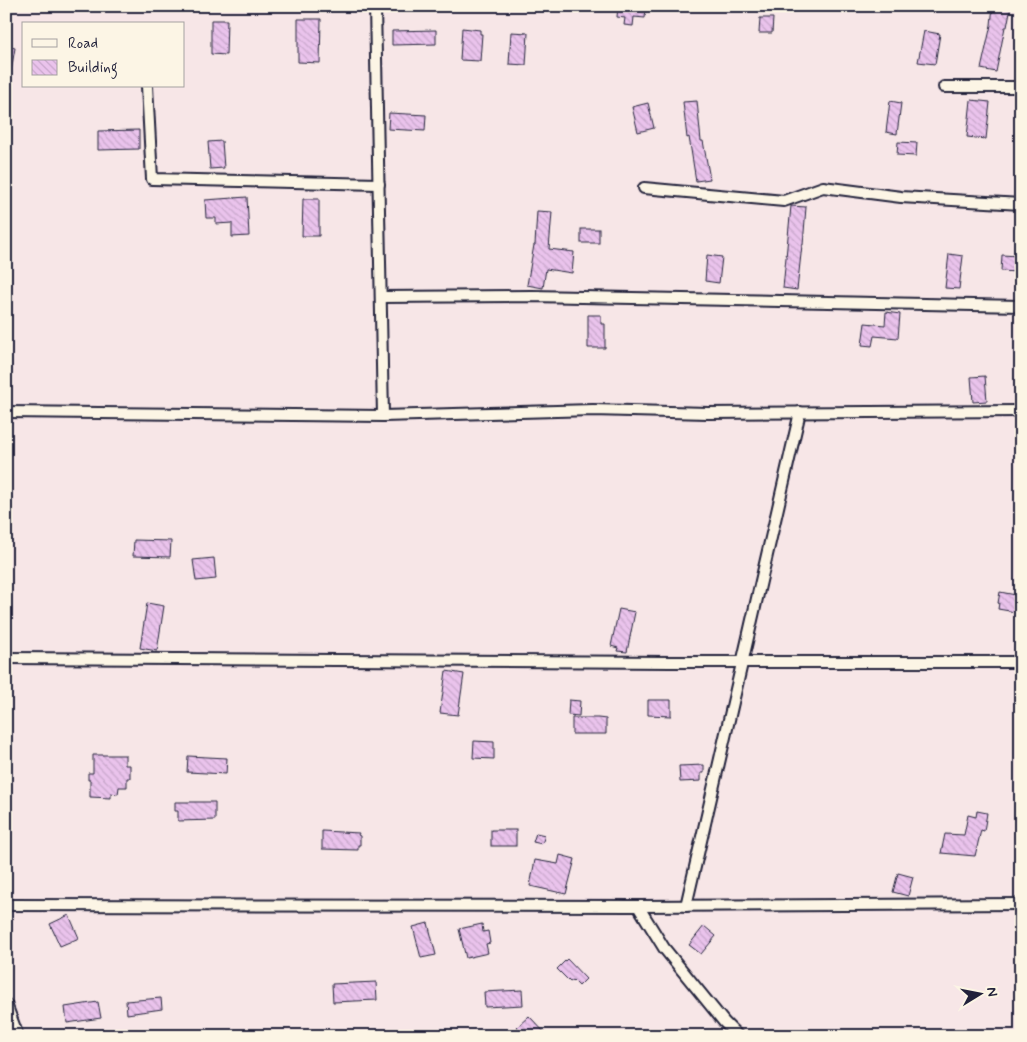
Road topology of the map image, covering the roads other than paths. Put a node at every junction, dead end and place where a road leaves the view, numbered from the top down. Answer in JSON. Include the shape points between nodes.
{"nodes":[{"id":1,"x":375,"y":6,"type":"edge"},
{"id":2,"x":944,"y":87,"type":"dead end"},
{"id":3,"x":1021,"y":87,"type":"edge"},
{"id":4,"x":147,"y":88,"type":"edge"},
{"id":5,"x":379,"y":184,"type":"junction"},
{"id":6,"x":644,"y":188,"type":"dead end"},
{"id":7,"x":1021,"y":204,"type":"edge"},
{"id":8,"x":381,"y":297,"type":"junction"},
{"id":9,"x":1021,"y":306,"type":"edge"},
{"id":10,"x":1021,"y":411,"type":"edge"},
{"id":11,"x":6,"y":412,"type":"edge"},
{"id":12,"x":800,"y":412,"type":"junction"},
{"id":13,"x":383,"y":416,"type":"junction"},
{"id":14,"x":6,"y":658,"type":"edge"},
{"id":15,"x":742,"y":662,"type":"junction"},
{"id":16,"x":1021,"y":662,"type":"edge"},
{"id":17,"x":1021,"y":904,"type":"edge"},
{"id":18,"x":6,"y":905,"type":"edge"},
{"id":19,"x":638,"y":906,"type":"junction"},
{"id":20,"x":686,"y":906,"type":"junction"},
{"id":21,"x":6,"y":1004,"type":"edge"},
{"id":22,"x":18,"y":1036,"type":"edge"},
{"id":23,"x":738,"y":1036,"type":"edge"}],
"edges":[{"from":1,"to":5,"type":"street"},
{"from":2,"to":3,"type":"street"},
{"from":4,"to":5,"type":"street","via":[[152,179]]},
{"from":5,"to":8,"type":"street"},
{"from":6,"to":7,"type":"street","via":[[784,201],[823,187],[902,197]]},
{"from":8,"to":9,"type":"street","via":[[542,296]]},
{"from":8,"to":13,"type":"street"},
{"from":10,"to":12,"type":"street"},
{"from":11,"to":13,"type":"street"},
{"from":12,"to":13,"type":"street","via":[[593,410]]},
{"from":12,"to":15,"type":"street"},
{"from":14,"to":15,"type":"street"},
{"from":15,"to":16,"type":"street"},
{"from":15,"to":20,"type":"street"},
{"from":17,"to":20,"type":"street"},
{"from":18,"to":19,"type":"street"},
{"from":19,"to":20,"type":"street"},
{"from":19,"to":23,"type":"street","via":[[664,948]]},
{"from":21,"to":22,"type":"street"}]}
